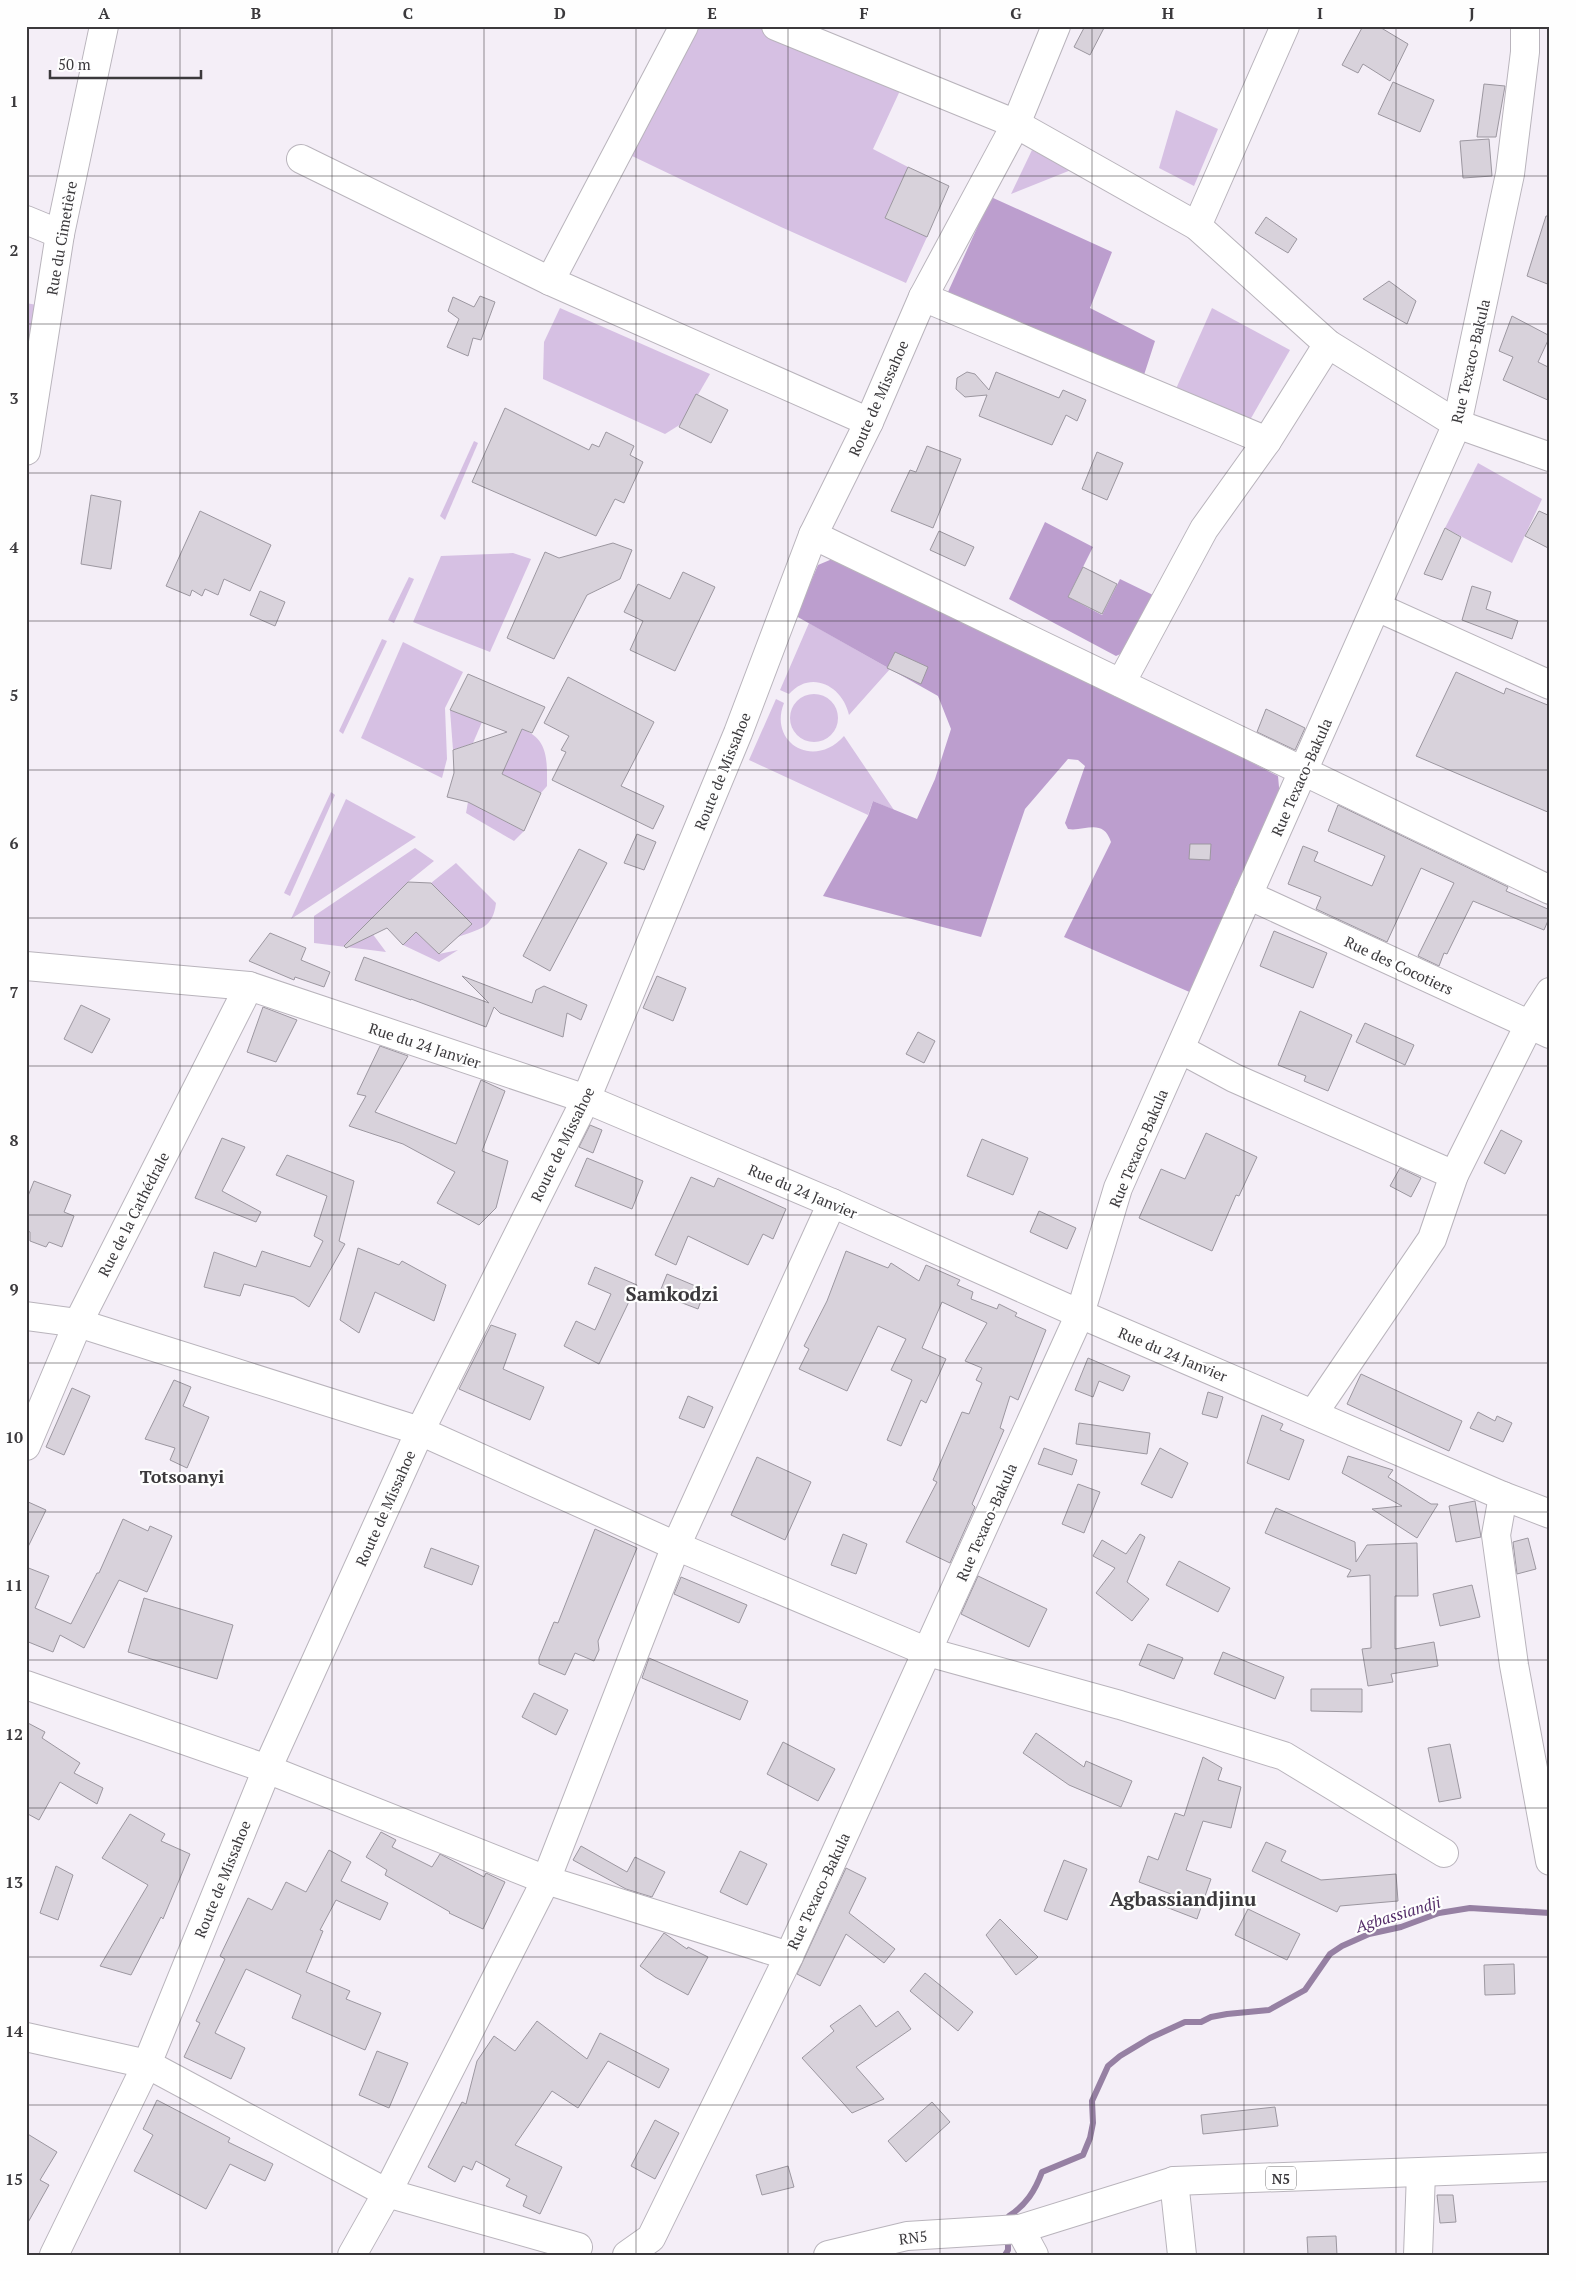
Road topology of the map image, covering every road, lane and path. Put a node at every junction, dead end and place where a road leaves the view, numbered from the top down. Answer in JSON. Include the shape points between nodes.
{"nodes":[{"id":1,"x":104,"y":26,"type":"edge"},
{"id":2,"x":684,"y":26,"type":"edge"},
{"id":3,"x":776,"y":26,"type":"edge"},
{"id":4,"x":1056,"y":26,"type":"edge"},
{"id":5,"x":1285,"y":26,"type":"edge"},
{"id":6,"x":1525,"y":26,"type":"edge"},
{"id":7,"x":1016,"y":124,"type":"junction"},
{"id":8,"x":301,"y":159,"type":"dead end"},
{"id":9,"x":26,"y":220,"type":"edge"},
{"id":10,"x":1197,"y":226,"type":"junction"},
{"id":11,"x":60,"y":234,"type":"junction"},
{"id":12,"x":550,"y":281,"type":"junction"},
{"id":13,"x":923,"y":297,"type":"junction"},
{"id":14,"x":1328,"y":344,"type":"junction"},
{"id":15,"x":869,"y":422,"type":"junction"},
{"id":16,"x":1457,"y":424,"type":"junction"},
{"id":17,"x":1267,"y":441,"type":"junction"},
{"id":18,"x":26,"y":451,"type":"edge"},
{"id":19,"x":1550,"y":457,"type":"edge"},
{"id":20,"x":813,"y":535,"type":"junction"},
{"id":21,"x":1377,"y":607,"type":"junction"},
{"id":22,"x":1122,"y":683,"type":"junction"},
{"id":23,"x":1550,"y":685,"type":"edge"},
{"id":24,"x":1303,"y":771,"type":"junction"},
{"id":25,"x":1550,"y":890,"type":"edge"},
{"id":26,"x":1248,"y":895,"type":"junction"},
{"id":27,"x":26,"y":966,"type":"edge"},
{"id":28,"x":249,"y":986,"type":"junction"},
{"id":29,"x":1550,"y":992,"type":"edge"},
{"id":30,"x":1539,"y":1029,"type":"edge"},
{"id":31,"x":1180,"y":1048,"type":"junction"},
{"id":32,"x":586,"y":1099,"type":"junction"},
{"id":33,"x":1454,"y":1175,"type":"junction"},
{"id":34,"x":832,"y":1203,"type":"junction"},
{"id":35,"x":1080,"y":1314,"type":"junction"},
{"id":36,"x":26,"y":1316,"type":"edge"},
{"id":37,"x":78,"y":1323,"type":"junction"},
{"id":38,"x":1313,"y":1414,"type":"junction"},
{"id":39,"x":420,"y":1431,"type":"junction"},
{"id":40,"x":26,"y":1446,"type":"edge"},
{"id":41,"x":1503,"y":1496,"type":"junction"},
{"id":42,"x":1547,"y":1510,"type":"edge"},
{"id":43,"x":676,"y":1546,"type":"junction"},
{"id":44,"x":928,"y":1652,"type":"junction"},
{"id":45,"x":26,"y":1685,"type":"edge"},
{"id":46,"x":267,"y":1769,"type":"junction"},
{"id":47,"x":1444,"y":1853,"type":"dead end"},
{"id":48,"x":1550,"y":1861,"type":"edge"},
{"id":49,"x":546,"y":1880,"type":"junction"},
{"id":50,"x":789,"y":1956,"type":"junction"},
{"id":51,"x":26,"y":2037,"type":"edge"},
{"id":52,"x":147,"y":2064,"type":"junction"},
{"id":53,"x":1550,"y":2167,"type":"edge"},
{"id":54,"x":1421,"y":2173,"type":"junction"},
{"id":55,"x":1174,"y":2182,"type":"junction"},
{"id":56,"x":387,"y":2193,"type":"junction"},
{"id":57,"x":1010,"y":2229,"type":"junction"},
{"id":58,"x":652,"y":2246,"type":"edge"},
{"id":59,"x":580,"y":2252,"type":"edge"},
{"id":60,"x":54,"y":2255,"type":"edge"},
{"id":61,"x":352,"y":2255,"type":"edge"},
{"id":62,"x":628,"y":2255,"type":"edge"},
{"id":63,"x":828,"y":2255,"type":"edge"},
{"id":64,"x":1034,"y":2255,"type":"edge"},
{"id":65,"x":1182,"y":2255,"type":"edge"},
{"id":66,"x":1418,"y":2255,"type":"edge"}],
"edges":[{"from":1,"to":11,"type":"street","name":"Rue du Cimetière"},
{"from":2,"to":12,"type":"street"},
{"from":3,"to":7,"type":"street"},
{"from":4,"to":7,"type":"street","name":"Route de Missahoe"},
{"from":5,"to":10,"type":"street"},
{"from":6,"to":16,"type":"street","name":"Rue Texaco-Bakula","via":[[1525,52],[1510,174]]},
{"from":7,"to":10,"type":"street"},
{"from":7,"to":13,"type":"street","name":"Route de Missahoe"},
{"from":8,"to":12,"type":"street"},
{"from":9,"to":11,"type":"street"},
{"from":10,"to":14,"type":"street"},
{"from":11,"to":18,"type":"street","name":"Rue du Cimetière"},
{"from":12,"to":15,"type":"street"},
{"from":13,"to":15,"type":"street","name":"Route de Missahoe"},
{"from":13,"to":17,"type":"street"},
{"from":14,"to":16,"type":"street"},
{"from":14,"to":17,"type":"street"},
{"from":15,"to":20,"type":"street","name":"Route de Missahoe"},
{"from":16,"to":19,"type":"street"},
{"from":16,"to":21,"type":"street","name":"Rue Texaco-Bakula"},
{"from":17,"to":22,"type":"street","via":[[1204,529]]},
{"from":20,"to":22,"type":"street"},
{"from":20,"to":32,"type":"street","name":"Route de Missahoe","via":[[738,733]]},
{"from":21,"to":23,"type":"street"},
{"from":21,"to":24,"type":"street","name":"Rue Texaco-Bakula"},
{"from":22,"to":24,"type":"street"},
{"from":24,"to":25,"type":"street"},
{"from":24,"to":26,"type":"street","name":"Rue Texaco-Bakula"},
{"from":26,"to":30,"type":"street","name":"Rue des Cocotiers"},
{"from":26,"to":31,"type":"street","name":"Rue Texaco-Bakula"},
{"from":27,"to":28,"type":"street","name":"Rue du 24 Janvier"},
{"from":28,"to":32,"type":"street","name":"Rue du 24 Janvier"},
{"from":28,"to":37,"type":"street","name":"Rue de la Cathédrale"},
{"from":29,"to":30,"type":"street"},
{"from":30,"to":33,"type":"street"},
{"from":31,"to":33,"type":"street","via":[[1234,1078]]},
{"from":31,"to":35,"type":"street","name":"Rue Texaco-Bakula","via":[[1118,1188]]},
{"from":32,"to":34,"type":"street","name":"Rue du 24 Janvier"},
{"from":32,"to":39,"type":"street","name":"Route de Missahoe"},
{"from":33,"to":38,"type":"street","via":[[1432,1239]]},
{"from":34,"to":35,"type":"street","name":"Rue du 24 Janvier"},
{"from":34,"to":43,"type":"street"},
{"from":35,"to":38,"type":"street","name":"Rue du 24 Janvier"},
{"from":35,"to":44,"type":"street","name":"Rue Texaco-Bakula"},
{"from":36,"to":37,"type":"street"},
{"from":37,"to":39,"type":"street"},
{"from":37,"to":40,"type":"street","name":"Rue de la Cathédrale"},
{"from":38,"to":41,"type":"street","name":"Rue du 24 Janvier"},
{"from":39,"to":43,"type":"street"},
{"from":39,"to":46,"type":"street","name":"Route de Missahoe"},
{"from":41,"to":42,"type":"street","name":"Rue du 24 Janvier"},
{"from":41,"to":48,"type":"street","via":[[1496,1535],[1514,1665]]},
{"from":43,"to":44,"type":"street"},
{"from":43,"to":49,"type":"street"},
{"from":44,"to":47,"type":"street","via":[[1120,1705],[1284,1756]]},
{"from":44,"to":50,"type":"street","name":"Rue Texaco-Bakula"},
{"from":45,"to":46,"type":"street"},
{"from":46,"to":49,"type":"street"},
{"from":46,"to":52,"type":"street","name":"Route de Missahoe"},
{"from":49,"to":50,"type":"street"},
{"from":49,"to":56,"type":"street"},
{"from":50,"to":58,"type":"street","name":"Rue Texaco-Bakula"},
{"from":51,"to":52,"type":"street"},
{"from":52,"to":56,"type":"street"},
{"from":52,"to":60,"type":"street","name":"Route de Missahoe"},
{"from":53,"to":54,"type":"street","name":"N5","number":"N5"},
{"from":54,"to":55,"type":"street","name":"N5","number":"N5"},
{"from":54,"to":66,"type":"street"},
{"from":55,"to":57,"type":"street","name":"N5","number":"N5"},
{"from":55,"to":65,"type":"street"},
{"from":56,"to":59,"type":"street"},
{"from":56,"to":61,"type":"street"},
{"from":57,"to":63,"type":"street","name":"RN5","number":"N5","via":[[907,2236]]},
{"from":57,"to":64,"type":"street"},
{"from":58,"to":62,"type":"street","name":"Rue Texaco-Bakula"}]}
